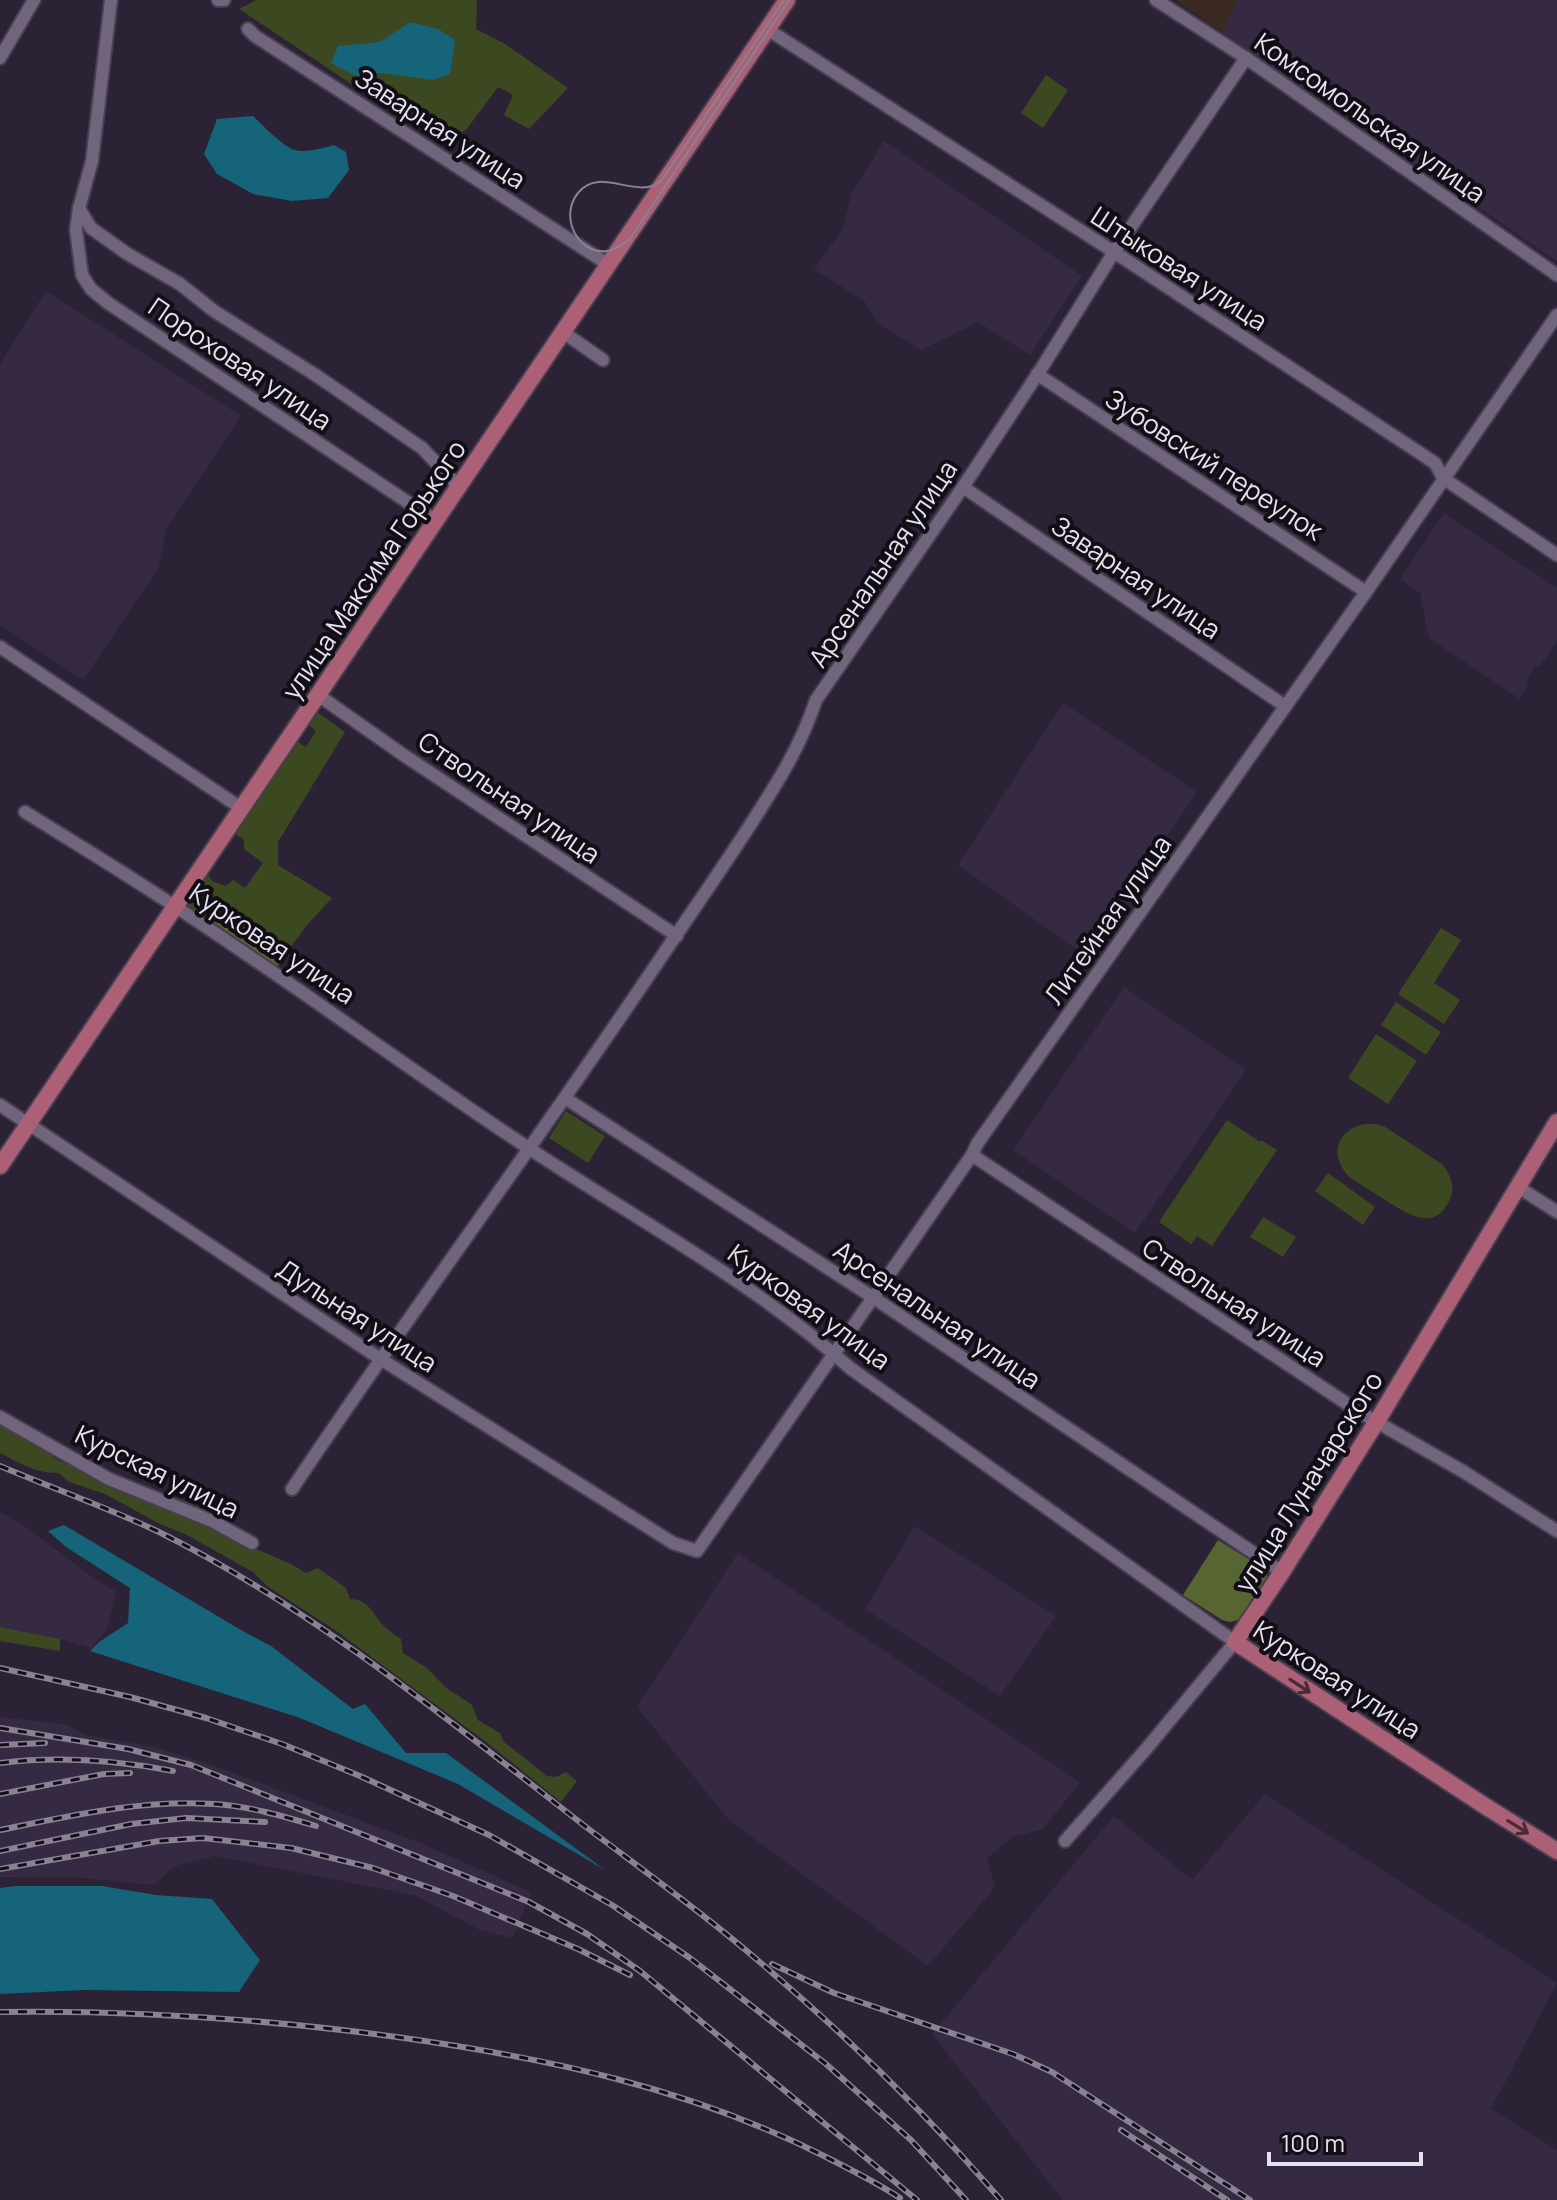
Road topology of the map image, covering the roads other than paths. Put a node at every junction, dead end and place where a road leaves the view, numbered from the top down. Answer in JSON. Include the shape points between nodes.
{"nodes":[{"id":1,"x":34,"y":0,"type":"edge"},
{"id":2,"x":111,"y":0,"type":"edge"},
{"id":3,"x":218,"y":0,"type":"edge"},
{"id":4,"x":224,"y":0,"type":"edge"},
{"id":5,"x":787,"y":0,"type":"edge"},
{"id":6,"x":1156,"y":0,"type":"edge"},
{"id":7,"x":248,"y":29,"type":"dead end"},
{"id":8,"x":767,"y":29,"type":"junction"},
{"id":9,"x":0,"y":58,"type":"edge"},
{"id":10,"x":1246,"y":58,"type":"junction"},
{"id":11,"x":79,"y":208,"type":"junction"},
{"id":12,"x":1114,"y":252,"type":"junction"},
{"id":13,"x":609,"y":265,"type":"junction"},
{"id":14,"x":1557,"y":275,"type":"edge"},
{"id":15,"x":1557,"y":315,"type":"edge"},
{"id":16,"x":563,"y":332,"type":"junction"},
{"id":17,"x":603,"y":360,"type":"dead end"},
{"id":18,"x":1037,"y":374,"type":"junction"},
{"id":19,"x":1443,"y":478,"type":"junction"},
{"id":20,"x":459,"y":487,"type":"junction"},
{"id":21,"x":963,"y":487,"type":"junction"},
{"id":22,"x":436,"y":521,"type":"junction"},
{"id":23,"x":1557,"y":555,"type":"edge"},
{"id":24,"x":1366,"y":592,"type":"junction"},
{"id":25,"x":0,"y":647,"type":"edge"},
{"id":26,"x":318,"y":695,"type":"junction"},
{"id":27,"x":1285,"y":706,"type":"junction"},
{"id":28,"x":241,"y":808,"type":"junction"},
{"id":29,"x":25,"y":812,"type":"dead end"},
{"id":30,"x":175,"y":907,"type":"junction"},
{"id":31,"x":677,"y":936,"type":"junction"},
{"id":32,"x":565,"y":1098,"type":"junction"},
{"id":33,"x":0,"y":1105,"type":"edge"},
{"id":34,"x":1557,"y":1122,"type":"edge"},
{"id":35,"x":28,"y":1124,"type":"junction"},
{"id":36,"x":530,"y":1149,"type":"junction"},
{"id":37,"x":972,"y":1155,"type":"junction"},
{"id":38,"x":0,"y":1166,"type":"edge"},
{"id":39,"x":1518,"y":1187,"type":"junction"},
{"id":40,"x":1557,"y":1212,"type":"edge"},
{"id":41,"x":874,"y":1298,"type":"junction"},
{"id":42,"x":834,"y":1354,"type":"junction"},
{"id":43,"x":379,"y":1358,"type":"junction"},
{"id":44,"x":0,"y":1417,"type":"edge"},
{"id":45,"x":1377,"y":1421,"type":"junction"},
{"id":46,"x":292,"y":1489,"type":"dead end"},
{"id":47,"x":1557,"y":1531,"type":"edge"},
{"id":48,"x":252,"y":1543,"type":"dead end"},
{"id":49,"x":697,"y":1551,"type":"joint"},
{"id":50,"x":1282,"y":1572,"type":"junction"},
{"id":51,"x":1235,"y":1642,"type":"junction"},
{"id":52,"x":1065,"y":1841,"type":"dead end"},
{"id":53,"x":1557,"y":1851,"type":"edge"}],
"edges":[{"from":1,"to":9,"type":"street"},
{"from":2,"to":11,"type":"street","name":"Пороховая улица","via":[[92,161]]},
{"from":3,"to":4,"type":"street"},
{"from":5,"to":8,"type":"main road","name":"улица Максима Горького"},
{"from":6,"to":10,"type":"street","name":"Комсомольская улица"},
{"from":7,"to":13,"type":"street","name":"Заварная улица"},
{"from":8,"to":12,"type":"street","name":"Штыковая улица"},
{"from":8,"to":13,"type":"main road","name":"улица Максима Горького"},
{"from":10,"to":12,"type":"street","name":"Арсенальная улица"},
{"from":10,"to":14,"type":"street","name":"Комсомольская улица"},
{"from":11,"to":20,"type":"street","name":"Пороховая улица","via":[[91,228],[126,253],[422,448]]},
{"from":11,"to":22,"type":"street","name":"Пороховая улица","via":[[78,256],[91,289]]},
{"from":12,"to":18,"type":"street","name":"Арсенальная улица"},
{"from":12,"to":19,"type":"street","name":"Штыковая улица","via":[[1435,463]]},
{"from":13,"to":16,"type":"main road","name":"улица Максима Горького"},
{"from":15,"to":19,"type":"street","name":"Литейная улица"},
{"from":16,"to":17,"type":"street"},
{"from":16,"to":20,"type":"main road","name":"улица Максима Горького"},
{"from":18,"to":21,"type":"street","name":"Арсенальная улица"},
{"from":18,"to":24,"type":"street","name":"Зубовский переулок"},
{"from":19,"to":23,"type":"street","name":"Штыковая улица"},
{"from":19,"to":24,"type":"street","name":"Литейная улица"},
{"from":20,"to":22,"type":"main road","name":"улица Максима Горького"},
{"from":21,"to":27,"type":"street","name":"Заварная улица"},
{"from":21,"to":31,"type":"street","name":"Арсенальная улица","via":[[816,700],[784,772]]},
{"from":22,"to":26,"type":"main road","name":"улица Максима Горького"},
{"from":24,"to":27,"type":"street","name":"Литейная улица"},
{"from":25,"to":28,"type":"street"},
{"from":26,"to":28,"type":"main road","name":"улица Максима Горького"},
{"from":26,"to":31,"type":"street","name":"Ствольная улица"},
{"from":27,"to":37,"type":"street","name":"Литейная улица"},
{"from":28,"to":30,"type":"main road","name":"улица Максима Горького"},
{"from":29,"to":30,"type":"street","name":"Курковая улица"},
{"from":30,"to":35,"type":"main road","name":"улица Максима Горького"},
{"from":30,"to":36,"type":"street","name":"Курковая улица"},
{"from":31,"to":32,"type":"street","name":"Арсенальная улица"},
{"from":32,"to":36,"type":"street","name":"Арсенальная улица"},
{"from":32,"to":41,"type":"street","name":"Арсенальная улица"},
{"from":33,"to":35,"type":"street","name":"Дульная улица"},
{"from":34,"to":39,"type":"main road","name":"улица Луначарского"},
{"from":35,"to":38,"type":"main road","name":"улица Максима Горького"},
{"from":35,"to":43,"type":"street","name":"Дульная улица"},
{"from":36,"to":42,"type":"street","name":"Курковая улица","via":[[690,1251]]},
{"from":36,"to":43,"type":"street","name":"Арсенальная улица"},
{"from":37,"to":41,"type":"street","name":"Литейная улица"},
{"from":37,"to":45,"type":"street","name":"Ствольная улица"},
{"from":39,"to":40,"type":"street"},
{"from":39,"to":45,"type":"main road","name":"улица Луначарского"},
{"from":41,"to":42,"type":"street","name":"Литейная улица"},
{"from":41,"to":50,"type":"street","name":"Арсенальная улица"},
{"from":42,"to":49,"type":"street","name":"Литейная улица"},
{"from":42,"to":51,"type":"street","name":"Курковая улица"},
{"from":43,"to":46,"type":"street","name":"Арсенальная улица"},
{"from":43,"to":49,"type":"street","name":"Дульная улица","via":[[673,1543]]},
{"from":44,"to":48,"type":"street","name":"Курская улица","via":[[109,1479]]},
{"from":45,"to":47,"type":"street","name":"Ствольная улица"},
{"from":45,"to":50,"type":"main road","name":"улица Луначарского"},
{"from":50,"to":51,"type":"main road","name":"улица Луначарского"},
{"from":51,"to":52,"type":"street","name":"улица Луначарского"},
{"from":51,"to":53,"type":"main road","name":"Курковая улица","one_way":true}]}
